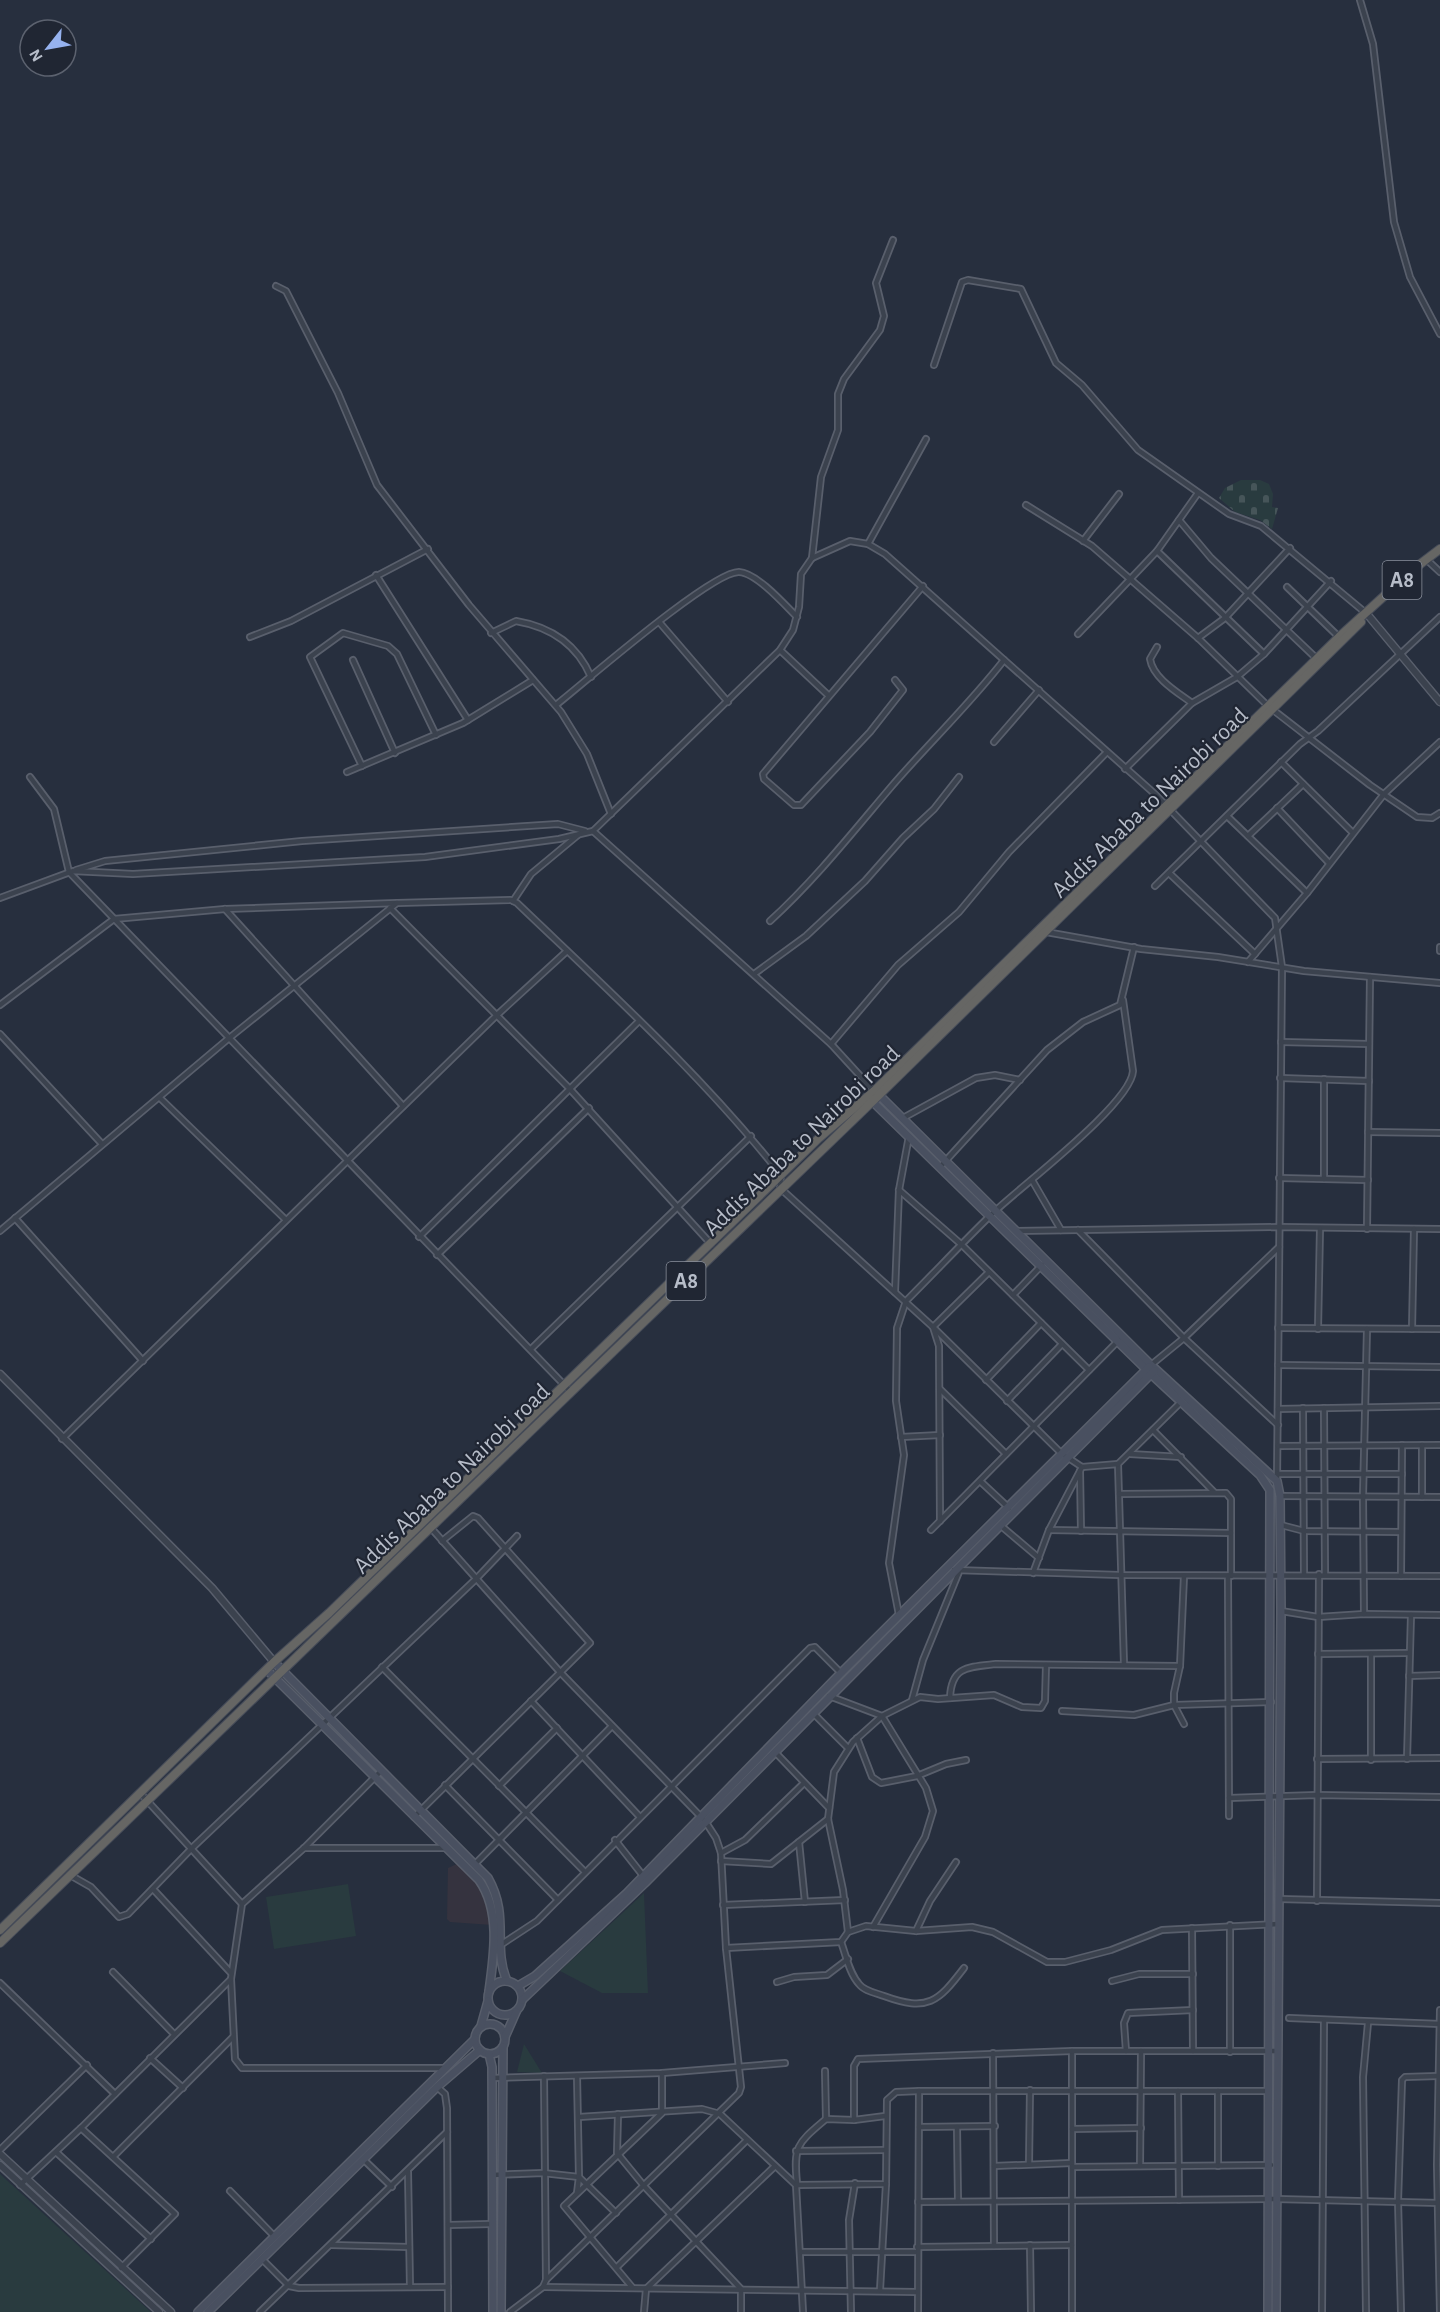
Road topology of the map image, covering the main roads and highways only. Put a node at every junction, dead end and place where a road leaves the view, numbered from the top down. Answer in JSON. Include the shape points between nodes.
{"nodes":[{"id":1,"x":1440,"y":549,"type":"edge"},
{"id":2,"x":1367,"y":614,"type":"junction"},
{"id":3,"x":1271,"y":707,"type":"junction"},
{"id":4,"x":1168,"y":807,"type":"junction"},
{"id":5,"x":873,"y":1096,"type":"junction"},
{"id":6,"x":943,"y":1164,"type":"junction"},
{"id":7,"x":993,"y":1213,"type":"junction"},
{"id":8,"x":1045,"y":1263,"type":"junction"},
{"id":9,"x":1151,"y":1369,"type":"junction"},
{"id":10,"x":1010,"y":1509,"type":"junction"},
{"id":11,"x":274,"y":1662,"type":"junction"},
{"id":12,"x":267,"y":1670,"type":"junction"},
{"id":13,"x":281,"y":1670,"type":"junction"},
{"id":14,"x":275,"y":1677,"type":"junction"},
{"id":15,"x":1275,"y":1796,"type":"junction"},
{"id":16,"x":144,"y":1797,"type":"junction"},
{"id":17,"x":417,"y":1814,"type":"junction"},
{"id":18,"x":703,"y":1818,"type":"junction"},
{"id":19,"x":478,"y":1866,"type":"junction"},
{"id":20,"x":475,"y":1875,"type":"junction"},
{"id":21,"x":645,"y":1879,"type":"junction"},
{"id":22,"x":0,"y":1930,"type":"edge"},
{"id":23,"x":0,"y":1943,"type":"edge"},
{"id":24,"x":507,"y":1981,"type":"junction"},
{"id":25,"x":518,"y":1986,"type":"junction"},
{"id":26,"x":489,"y":1995,"type":"junction"},
{"id":27,"x":522,"y":2000,"type":"junction"},
{"id":28,"x":516,"y":2011,"type":"junction"},
{"id":29,"x":481,"y":2026,"type":"junction"},
{"id":30,"x":505,"y":2037,"type":"junction"},
{"id":31,"x":474,"y":2039,"type":"junction"},
{"id":32,"x":503,"y":2047,"type":"junction"},
{"id":33,"x":480,"y":2050,"type":"junction"},
{"id":34,"x":1273,"y":2052,"type":"junction"},
{"id":35,"x":489,"y":2054,"type":"junction"},
{"id":36,"x":1272,"y":2199,"type":"junction"},
{"id":37,"x":492,"y":2263,"type":"junction"},
{"id":38,"x":501,"y":2263,"type":"junction"},
{"id":39,"x":198,"y":2312,"type":"edge"},
{"id":40,"x":208,"y":2312,"type":"edge"},
{"id":41,"x":492,"y":2312,"type":"edge"},
{"id":42,"x":501,"y":2312,"type":"edge"},
{"id":43,"x":1268,"y":2312,"type":"edge"},
{"id":44,"x":1276,"y":2312,"type":"edge"}],
"edges":[{"from":1,"to":2,"type":"highway","name":"Addis Ababa to Nairobi road","number":"A8"},
{"from":2,"to":3,"type":"highway","name":"Addis Ababa to Nairobi road","number":"A8","via":[[1347,638]]},
{"from":2,"to":3,"type":"highway","name":"Addis Ababa to Nairobi road","number":"A8","via":[[1316,658]]},
{"from":3,"to":4,"type":"highway","name":"Addis Ababa to Nairobi road","number":"A8"},
{"from":4,"to":5,"type":"highway","name":"Addis Ababa to Nairobi road","number":"A8"},
{"from":4,"to":5,"type":"highway","name":"Addis Ababa to Nairobi road","number":"A8","via":[[1046,932]]},
{"from":5,"to":6,"type":"main road","via":[[909,1136]]},
{"from":5,"to":6,"type":"main road","via":[[903,1118]]},
{"from":5,"to":11,"type":"highway","name":"Addis Ababa to Nairobi road","number":"A8","via":[[782,1175]]},
{"from":5,"to":13,"type":"highway","name":"Addis Ababa to Nairobi road","number":"A8"},
{"from":6,"to":7,"type":"main road"},
{"from":7,"to":8,"type":"main road"},
{"from":7,"to":8,"type":"main road"},
{"from":8,"to":9,"type":"main road"},
{"from":9,"to":10,"type":"main road","via":[[1061,1453]]},
{"from":9,"to":10,"type":"main road","via":[[1068,1458]]},
{"from":9,"to":15,"type":"main road","via":[[1268,1484],[1272,1498],[1271,1702]]},
{"from":9,"to":15,"type":"main road","via":[[1277,1477],[1281,1611]]},
{"from":10,"to":18,"type":"main road","via":[[840,1673]]},
{"from":10,"to":18,"type":"main road","via":[[956,1571],[775,1752]]},
{"from":11,"to":12,"type":"highway","name":"Addis Ababa to Nairobi road","number":"A8"},
{"from":11,"to":13,"type":"main road"},
{"from":12,"to":14,"type":"main road"},
{"from":12,"to":16,"type":"highway","name":"Addis Ababa to Nairobi road","number":"A8"},
{"from":13,"to":14,"type":"highway","name":"Addis Ababa to Nairobi road","number":"A8"},
{"from":13,"to":17,"type":"main road","via":[[381,1771]]},
{"from":14,"to":16,"type":"highway","name":"Addis Ababa to Nairobi road","number":"A8"},
{"from":14,"to":17,"type":"main road","via":[[374,1778]]},
{"from":15,"to":34,"type":"main road","via":[[1279,1899]]},
{"from":15,"to":34,"type":"main road","via":[[1269,1924]]},
{"from":16,"to":22,"type":"highway","name":"Addis Ababa to Nairobi road","number":"A8"},
{"from":16,"to":23,"type":"highway","name":"Addis Ababa to Nairobi road","number":"A8"},
{"from":17,"to":19,"type":"main road"},
{"from":17,"to":20,"type":"main road"},
{"from":18,"to":21,"type":"main road"},
{"from":19,"to":20,"type":"main road"},
{"from":19,"to":24,"type":"main road","via":[[498,1900],[501,1966]]},
{"from":20,"to":26,"type":"main road","via":[[487,1890],[493,1910]]},
{"from":21,"to":25,"type":"main road","via":[[540,1972]]},
{"from":21,"to":27,"type":"main road"},
{"from":24,"to":25,"type":"main road"},
{"from":24,"to":26,"type":"main road","via":[[497,1983]]},
{"from":25,"to":27,"type":"main road"},
{"from":26,"to":28,"type":"main road","via":[[490,2005],[499,2013]]},
{"from":26,"to":29,"type":"main road"},
{"from":27,"to":28,"type":"main road"},
{"from":28,"to":30,"type":"main road"},
{"from":29,"to":30,"type":"main road","via":[[493,2023]]},
{"from":29,"to":31,"type":"main road"},
{"from":30,"to":32,"type":"main road"},
{"from":31,"to":33,"type":"main road"},
{"from":31,"to":39,"type":"main road"},
{"from":32,"to":35,"type":"main road"},
{"from":32,"to":38,"type":"main road"},
{"from":33,"to":35,"type":"main road"},
{"from":33,"to":40,"type":"main road","via":[[437,2087]]},
{"from":34,"to":36,"type":"main road"},
{"from":35,"to":37,"type":"main road"},
{"from":36,"to":43,"type":"main road"},
{"from":36,"to":44,"type":"main road"},
{"from":37,"to":38,"type":"main road"},
{"from":37,"to":41,"type":"main road"},
{"from":38,"to":42,"type":"main road"}]}
